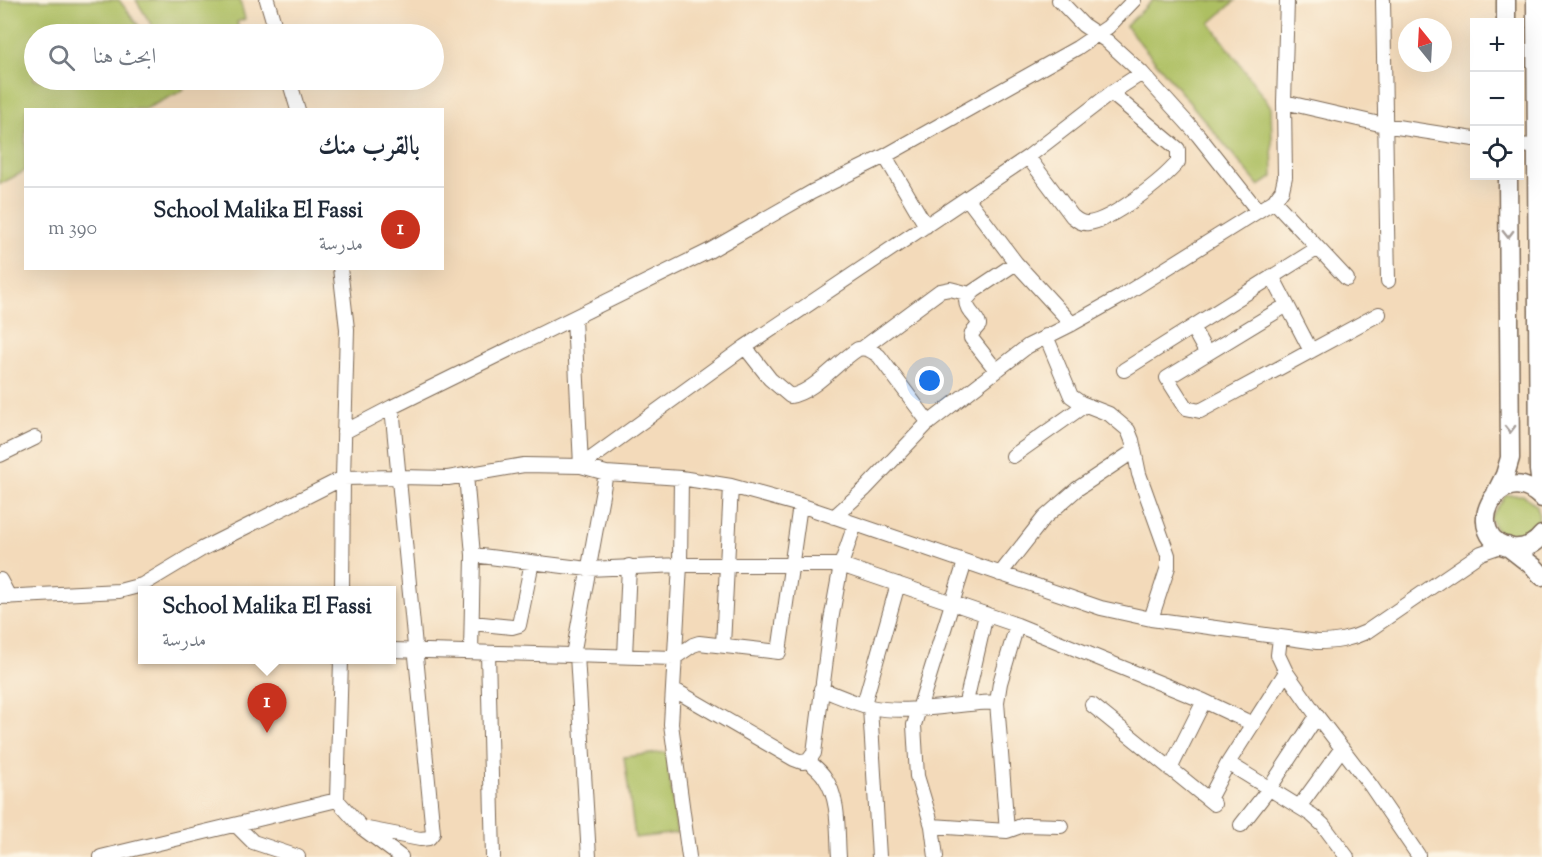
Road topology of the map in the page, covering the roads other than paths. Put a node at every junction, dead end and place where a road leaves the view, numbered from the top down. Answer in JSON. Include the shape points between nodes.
{"nodes":[{"id":1,"x":267,"y":0,"type":"edge"},
{"id":2,"x":1059,"y":0,"type":"edge"},
{"id":3,"x":1134,"y":0,"type":"edge"},
{"id":4,"x":1287,"y":0,"type":"edge"},
{"id":5,"x":1383,"y":0,"type":"edge"},
{"id":6,"x":1506,"y":0,"type":"edge"},
{"id":7,"x":1536,"y":0,"type":"edge"},
{"id":8,"x":1506,"y":18,"type":"edge"},
{"id":9,"x":274,"y":24,"type":"edge"},
{"id":10,"x":1095,"y":35,"type":"junction"},
{"id":11,"x":1142,"y":73,"type":"junction"},
{"id":12,"x":293,"y":90,"type":"edge"},
{"id":13,"x":1111,"y":93,"type":"junction"},
{"id":14,"x":1284,"y":102,"type":"junction"},
{"id":15,"x":297,"y":108,"type":"edge"},
{"id":16,"x":1384,"y":124,"type":"junction"},
{"id":17,"x":1470,"y":138,"type":"edge"},
{"id":18,"x":1533,"y":146,"type":"edge"},
{"id":19,"x":885,"y":156,"type":"junction"},
{"id":20,"x":1028,"y":157,"type":"junction"},
{"id":21,"x":1508,"y":180,"type":"edge"},
{"id":22,"x":967,"y":198,"type":"junction"},
{"id":23,"x":1274,"y":201,"type":"junction"},
{"id":24,"x":1258,"y":211,"type":"junction"},
{"id":25,"x":926,"y":226,"type":"junction"},
{"id":26,"x":1318,"y":248,"type":"junction"},
{"id":27,"x":1017,"y":263,"type":"junction"},
{"id":28,"x":340,"y":270,"type":"edge"},
{"id":29,"x":1272,"y":276,"type":"junction"},
{"id":30,"x":1347,"y":279,"type":"dead end"},
{"id":31,"x":1388,"y":281,"type":"dead end"},
{"id":32,"x":970,"y":294,"type":"junction"},
{"id":33,"x":1287,"y":305,"type":"junction"},
{"id":34,"x":1379,"y":314,"type":"dead end"},
{"id":35,"x":574,"y":318,"type":"junction"},
{"id":36,"x":1072,"y":324,"type":"junction"},
{"id":37,"x":1192,"y":327,"type":"junction"},
{"id":38,"x":1046,"y":336,"type":"junction"},
{"id":39,"x":745,"y":347,"type":"junction"},
{"id":40,"x":863,"y":348,"type":"junction"},
{"id":41,"x":1311,"y":351,"type":"junction"},
{"id":42,"x":1207,"y":354,"type":"junction"},
{"id":43,"x":996,"y":370,"type":"junction"},
{"id":44,"x":1124,"y":370,"type":"dead end"},
{"id":45,"x":1085,"y":405,"type":"junction"},
{"id":46,"x":392,"y":407,"type":"junction"},
{"id":47,"x":929,"y":423,"type":"junction"},
{"id":48,"x":344,"y":432,"type":"junction"},
{"id":49,"x":35,"y":438,"type":"dead end"},
{"id":50,"x":1134,"y":451,"type":"junction"},
{"id":51,"x":0,"y":455,"type":"edge"},
{"id":52,"x":1013,"y":456,"type":"dead end"},
{"id":53,"x":581,"y":466,"type":"junction"},
{"id":54,"x":606,"y":473,"type":"junction"},
{"id":55,"x":466,"y":475,"type":"junction"},
{"id":56,"x":399,"y":477,"type":"junction"},
{"id":57,"x":343,"y":478,"type":"junction"},
{"id":58,"x":681,"y":478,"type":"junction"},
{"id":59,"x":731,"y":486,"type":"junction"},
{"id":60,"x":1496,"y":493,"type":"junction"},
{"id":61,"x":1542,"y":496,"type":"edge"},
{"id":62,"x":800,"y":505,"type":"junction"},
{"id":63,"x":834,"y":517,"type":"junction"},
{"id":64,"x":855,"y":524,"type":"junction"},
{"id":65,"x":1488,"y":530,"type":"junction"},
{"id":66,"x":1542,"y":535,"type":"edge"},
{"id":67,"x":1505,"y":546,"type":"junction"},
{"id":68,"x":1481,"y":554,"type":"junction"},
{"id":69,"x":473,"y":555,"type":"junction"},
{"id":70,"x":532,"y":562,"type":"junction"},
{"id":71,"x":965,"y":562,"type":"junction"},
{"id":72,"x":680,"y":565,"type":"junction"},
{"id":73,"x":792,"y":565,"type":"junction"},
{"id":74,"x":841,"y":565,"type":"junction"},
{"id":75,"x":629,"y":566,"type":"junction"},
{"id":76,"x":728,"y":566,"type":"junction"},
{"id":77,"x":588,"y":569,"type":"junction"},
{"id":78,"x":1000,"y":574,"type":"junction"},
{"id":79,"x":1542,"y":576,"type":"edge"},
{"id":80,"x":0,"y":580,"type":"edge"},
{"id":81,"x":898,"y":584,"type":"junction"},
{"id":82,"x":138,"y":586,"type":"edge"},
{"id":83,"x":139,"y":586,"type":"edge"},
{"id":84,"x":342,"y":586,"type":"edge"},
{"id":85,"x":5,"y":597,"type":"edge"},
{"id":86,"x":951,"y":602,"type":"junction"},
{"id":87,"x":986,"y":614,"type":"junction"},
{"id":88,"x":1151,"y":619,"type":"junction"},
{"id":89,"x":472,"y":623,"type":"junction"},
{"id":90,"x":1017,"y":625,"type":"junction"},
{"id":91,"x":1280,"y":638,"type":"junction"},
{"id":92,"x":723,"y":645,"type":"junction"},
{"id":93,"x":396,"y":650,"type":"edge"},
{"id":94,"x":416,"y":650,"type":"junction"},
{"id":95,"x":471,"y":652,"type":"junction"},
{"id":96,"x":488,"y":652,"type":"junction"},
{"id":97,"x":575,"y":655,"type":"junction"},
{"id":98,"x":625,"y":656,"type":"junction"},
{"id":99,"x":674,"y":658,"type":"junction"},
{"id":100,"x":341,"y":664,"type":"edge"},
{"id":101,"x":1286,"y":672,"type":"junction"},
{"id":102,"x":673,"y":689,"type":"junction"},
{"id":103,"x":821,"y":689,"type":"junction"},
{"id":104,"x":1204,"y":701,"type":"junction"},
{"id":105,"x":966,"y":702,"type":"junction"},
{"id":106,"x":997,"y":702,"type":"junction"},
{"id":107,"x":867,"y":705,"type":"junction"},
{"id":108,"x":1092,"y":705,"type":"dead end"},
{"id":109,"x":917,"y":710,"type":"junction"},
{"id":110,"x":1317,"y":716,"type":"junction"},
{"id":111,"x":1252,"y":724,"type":"junction"},
{"id":112,"x":1342,"y":748,"type":"junction"},
{"id":113,"x":808,"y":761,"type":"junction"},
{"id":114,"x":1228,"y":763,"type":"junction"},
{"id":115,"x":1170,"y":769,"type":"junction"},
{"id":116,"x":1269,"y":789,"type":"junction"},
{"id":117,"x":337,"y":800,"type":"junction"},
{"id":118,"x":1299,"y":807,"type":"junction"},
{"id":119,"x":236,"y":825,"type":"junction"},
{"id":120,"x":1241,"y":825,"type":"dead end"},
{"id":121,"x":932,"y":826,"type":"junction"},
{"id":122,"x":1061,"y":826,"type":"dead end"},
{"id":123,"x":362,"y":828,"type":"junction"},
{"id":124,"x":1007,"y":831,"type":"junction"},
{"id":125,"x":1418,"y":855,"type":"dead end"},
{"id":126,"x":101,"y":857,"type":"edge"},
{"id":127,"x":298,"y":857,"type":"edge"},
{"id":128,"x":401,"y":857,"type":"edge"},
{"id":129,"x":493,"y":857,"type":"edge"},
{"id":130,"x":589,"y":857,"type":"edge"},
{"id":131,"x":689,"y":857,"type":"edge"},
{"id":132,"x":839,"y":857,"type":"edge"},
{"id":133,"x":879,"y":857,"type":"edge"},
{"id":134,"x":936,"y":857,"type":"edge"},
{"id":135,"x":1347,"y":857,"type":"edge"}],
"edges":[{"from":1,"to":9,"type":"street"},
{"from":2,"to":10,"type":"street"},
{"from":3,"to":10,"type":"street"},
{"from":4,"to":14,"type":"street"},
{"from":5,"to":16,"type":"street"},
{"from":6,"to":8,"type":"main road"},
{"from":7,"to":18,"type":"main road"},
{"from":10,"to":11,"type":"street"},
{"from":10,"to":19,"type":"street"},
{"from":11,"to":13,"type":"street"},
{"from":11,"to":24,"type":"street"},
{"from":12,"to":15,"type":"street"},
{"from":13,"to":20,"type":"street"},
{"from":13,"to":20,"type":"street","via":[[1178,149],[1178,162],[1162,178],[1101,220],[1085,223],[1072,216]]},
{"from":14,"to":16,"type":"street"},
{"from":14,"to":23,"type":"street","via":[[1285,177]]},
{"from":16,"to":17,"type":"street"},
{"from":16,"to":31,"type":"street"},
{"from":18,"to":61,"type":"main road"},
{"from":19,"to":25,"type":"street"},
{"from":19,"to":35,"type":"street","via":[[812,192],[710,252]]},
{"from":20,"to":22,"type":"street"},
{"from":21,"to":60,"type":"main road","one_way":true,"via":[[1510,458]]},
{"from":22,"to":25,"type":"street"},
{"from":22,"to":27,"type":"street"},
{"from":23,"to":24,"type":"street"},
{"from":23,"to":26,"type":"street"},
{"from":24,"to":36,"type":"street"},
{"from":25,"to":39,"type":"street"},
{"from":26,"to":29,"type":"street"},
{"from":26,"to":30,"type":"street"},
{"from":27,"to":32,"type":"street"},
{"from":27,"to":36,"type":"street"},
{"from":28,"to":48,"type":"street","via":[[347,329]]},
{"from":29,"to":33,"type":"street"},
{"from":29,"to":37,"type":"street"},
{"from":32,"to":40,"type":"street","via":[[940,291]]},
{"from":32,"to":43,"type":"street","via":[[967,306],[979,325],[970,338]]},
{"from":33,"to":41,"type":"street"},
{"from":33,"to":42,"type":"street"},
{"from":34,"to":41,"type":"street"},
{"from":35,"to":46,"type":"street"},
{"from":35,"to":53,"type":"street"},
{"from":36,"to":38,"type":"street"},
{"from":37,"to":42,"type":"street"},
{"from":37,"to":44,"type":"street"},
{"from":38,"to":43,"type":"street"},
{"from":38,"to":45,"type":"street","via":[[1069,393]]},
{"from":39,"to":40,"type":"street","via":[[770,379],[790,396],[800,394]]},
{"from":39,"to":53,"type":"street"},
{"from":40,"to":47,"type":"street","via":[[879,356]]},
{"from":41,"to":42,"type":"street","via":[[1200,411],[1186,408],[1167,378]]},
{"from":43,"to":47,"type":"street"},
{"from":45,"to":50,"type":"street","via":[[1122,424],[1128,430]]},
{"from":45,"to":52,"type":"street"},
{"from":46,"to":48,"type":"street"},
{"from":46,"to":56,"type":"street"},
{"from":47,"to":63,"type":"street"},
{"from":48,"to":57,"type":"street"},
{"from":49,"to":51,"type":"street"},
{"from":50,"to":78,"type":"street","via":[[1077,489],[1044,518]]},
{"from":50,"to":88,"type":"street","via":[[1168,555],[1168,567]]},
{"from":53,"to":54,"type":"street"},
{"from":53,"to":55,"type":"street","via":[[524,465]]},
{"from":54,"to":58,"type":"street"},
{"from":54,"to":77,"type":"street"},
{"from":55,"to":56,"type":"street"},
{"from":55,"to":69,"type":"street"},
{"from":56,"to":57,"type":"street"},
{"from":56,"to":94,"type":"street"},
{"from":57,"to":83,"type":"street","via":[[202,549]]},
{"from":57,"to":84,"type":"street"},
{"from":58,"to":59,"type":"street"},
{"from":58,"to":72,"type":"street"},
{"from":59,"to":62,"type":"street"},
{"from":59,"to":76,"type":"street"},
{"from":60,"to":61,"type":"main road","via":[[1515,485]]},
{"from":60,"to":65,"type":"main road","via":[[1487,506]]},
{"from":62,"to":63,"type":"street"},
{"from":62,"to":73,"type":"street"},
{"from":63,"to":64,"type":"street"},
{"from":64,"to":71,"type":"street"},
{"from":64,"to":74,"type":"street"},
{"from":65,"to":67,"type":"main road"},
{"from":65,"to":68,"type":"street"},
{"from":66,"to":67,"type":"main road","via":[[1525,547]]},
{"from":67,"to":68,"type":"street"},
{"from":67,"to":79,"type":"main road"},
{"from":68,"to":91,"type":"street","via":[[1351,639],[1333,642]]},
{"from":69,"to":70,"type":"street"},
{"from":69,"to":89,"type":"street"},
{"from":70,"to":77,"type":"street"},
{"from":70,"to":89,"type":"street","via":[[519,625]]},
{"from":71,"to":78,"type":"street"},
{"from":71,"to":86,"type":"street"},
{"from":72,"to":75,"type":"street"},
{"from":72,"to":76,"type":"street"},
{"from":72,"to":99,"type":"street"},
{"from":73,"to":74,"type":"street"},
{"from":73,"to":76,"type":"street"},
{"from":73,"to":92,"type":"street","via":[[779,651]]},
{"from":74,"to":81,"type":"street"},
{"from":74,"to":103,"type":"street"},
{"from":75,"to":77,"type":"street"},
{"from":75,"to":98,"type":"street"},
{"from":76,"to":92,"type":"street"},
{"from":77,"to":97,"type":"street"},
{"from":78,"to":88,"type":"street","via":[[1101,608]]},
{"from":80,"to":85,"type":"street"},
{"from":81,"to":86,"type":"street"},
{"from":81,"to":107,"type":"street"},
{"from":82,"to":85,"type":"street","via":[[119,591]]},
{"from":86,"to":87,"type":"street"},
{"from":86,"to":109,"type":"street"},
{"from":87,"to":90,"type":"street"},
{"from":87,"to":105,"type":"street"},
{"from":88,"to":91,"type":"street"},
{"from":89,"to":95,"type":"street"},
{"from":90,"to":104,"type":"street"},
{"from":90,"to":106,"type":"street"},
{"from":91,"to":101,"type":"street","via":[[1278,655]]},
{"from":92,"to":99,"type":"street","via":[[699,643]]},
{"from":93,"to":94,"type":"street"},
{"from":94,"to":95,"type":"street"},
{"from":94,"to":123,"type":"street","via":[[433,833],[420,839]]},
{"from":95,"to":96,"type":"street"},
{"from":96,"to":97,"type":"street"},
{"from":96,"to":129,"type":"street"},
{"from":97,"to":98,"type":"street"},
{"from":97,"to":130,"type":"street"},
{"from":98,"to":99,"type":"street"},
{"from":99,"to":102,"type":"street"},
{"from":100,"to":117,"type":"street"},
{"from":101,"to":110,"type":"street"},
{"from":101,"to":111,"type":"street"},
{"from":102,"to":113,"type":"street","via":[[794,759]]},
{"from":102,"to":131,"type":"street","via":[[671,724]]},
{"from":103,"to":107,"type":"street"},
{"from":103,"to":113,"type":"street","via":[[814,753]]},
{"from":104,"to":111,"type":"street"},
{"from":104,"to":115,"type":"street"},
{"from":105,"to":106,"type":"street"},
{"from":105,"to":109,"type":"street"},
{"from":106,"to":124,"type":"street"},
{"from":107,"to":109,"type":"street"},
{"from":107,"to":133,"type":"street"},
{"from":108,"to":115,"type":"street"},
{"from":109,"to":121,"type":"street","via":[[917,776]]},
{"from":110,"to":112,"type":"street"},
{"from":110,"to":116,"type":"street"},
{"from":111,"to":114,"type":"street"},
{"from":112,"to":118,"type":"street"},
{"from":112,"to":125,"type":"street"},
{"from":113,"to":132,"type":"street","via":[[830,785]]},
{"from":114,"to":115,"type":"street","via":[[1212,802]]},
{"from":114,"to":116,"type":"street"},
{"from":116,"to":118,"type":"street"},
{"from":116,"to":120,"type":"street"},
{"from":117,"to":119,"type":"street"},
{"from":117,"to":123,"type":"street"},
{"from":118,"to":135,"type":"street","via":[[1323,825]]},
{"from":119,"to":126,"type":"street"},
{"from":119,"to":127,"type":"street","via":[[253,842]]},
{"from":121,"to":124,"type":"street"},
{"from":121,"to":134,"type":"street"},
{"from":122,"to":124,"type":"street","via":[[1024,825]]},
{"from":123,"to":128,"type":"street"}]}
